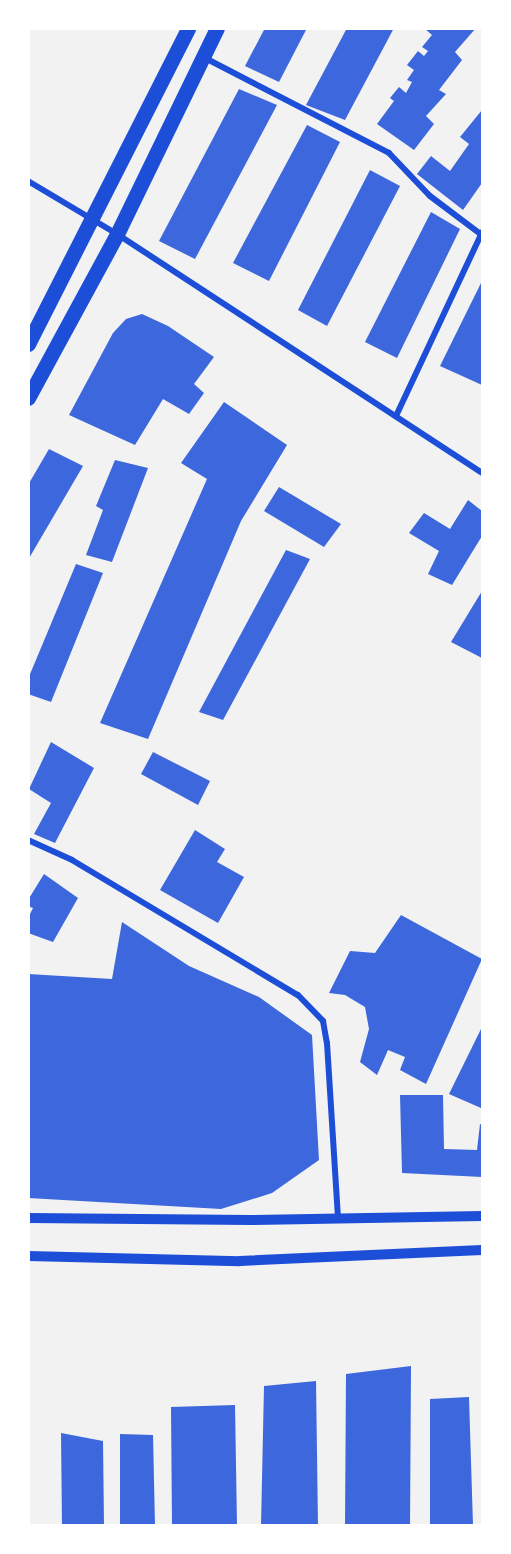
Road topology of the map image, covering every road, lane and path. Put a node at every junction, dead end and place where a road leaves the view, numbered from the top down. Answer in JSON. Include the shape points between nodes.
{"nodes":[{"id":1,"x":188,"y":28,"type":"edge"},
{"id":2,"x":217,"y":28,"type":"edge"},
{"id":3,"x":202,"y":57,"type":"junction"},
{"id":4,"x":28,"y":181,"type":"edge"},
{"id":5,"x":92,"y":220,"type":"junction"},
{"id":6,"x":117,"y":234,"type":"junction"},
{"id":7,"x":482,"y":234,"type":"edge"},
{"id":8,"x":28,"y":344,"type":"edge"},
{"id":9,"x":28,"y":398,"type":"edge"},
{"id":10,"x":396,"y":416,"type":"junction"},
{"id":11,"x":483,"y":473,"type":"edge"},
{"id":12,"x":28,"y":840,"type":"edge"},
{"id":13,"x":483,"y":1216,"type":"edge"},
{"id":14,"x":28,"y":1218,"type":"edge"},
{"id":15,"x":338,"y":1220,"type":"junction"},
{"id":16,"x":483,"y":1250,"type":"edge"},
{"id":17,"x":28,"y":1256,"type":"edge"}],
"edges":[{"from":1,"to":5,"type":"main road"},
{"from":2,"to":3,"type":"main road"},
{"from":3,"to":6,"type":"main road"},
{"from":3,"to":7,"type":"street","via":[[389,153],[430,196]]},
{"from":4,"to":5,"type":"street"},
{"from":5,"to":6,"type":"street"},
{"from":5,"to":8,"type":"main road"},
{"from":6,"to":9,"type":"main road"},
{"from":6,"to":10,"type":"street"},
{"from":7,"to":10,"type":"street"},
{"from":10,"to":11,"type":"street"},
{"from":12,"to":15,"type":"street","via":[[72,860],[298,995],[323,1021]]},
{"from":13,"to":15,"type":"street"},
{"from":14,"to":15,"type":"street"},
{"from":16,"to":17,"type":"street","via":[[240,1261]]}]}
